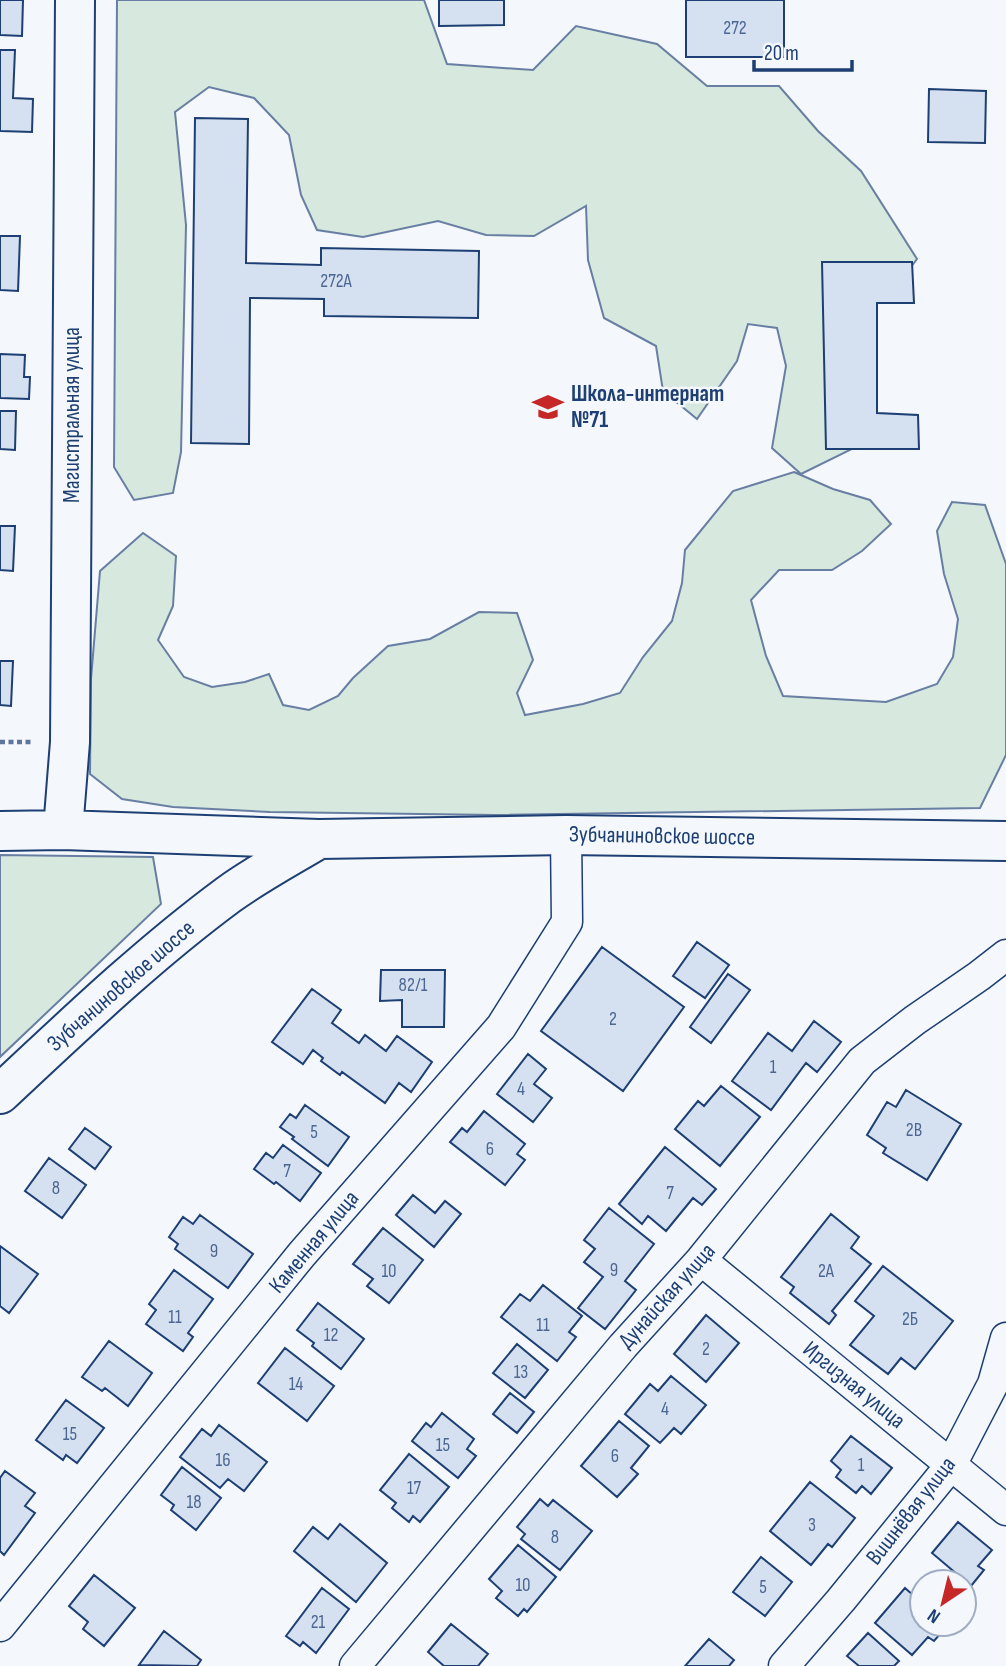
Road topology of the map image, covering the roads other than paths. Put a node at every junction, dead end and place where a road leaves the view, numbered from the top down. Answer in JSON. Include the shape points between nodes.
{"nodes":[{"id":1,"x":75,"y":0,"type":"edge"},
{"id":2,"x":63,"y":830,"type":"junction"},
{"id":3,"x":0,"y":831,"type":"edge"},
{"id":4,"x":566,"y":835,"type":"junction"},
{"id":5,"x":319,"y":839,"type":"junction"},
{"id":6,"x":1006,"y":841,"type":"edge"},
{"id":7,"x":1006,"y":956,"type":"edge"},
{"id":8,"x":0,"y":1094,"type":"edge"},
{"id":9,"x":701,"y":1260,"type":"junction"},
{"id":10,"x":1006,"y":1338,"type":"edge"},
{"id":11,"x":951,"y":1465,"type":"junction"},
{"id":12,"x":1006,"y":1510,"type":"edge"},
{"id":13,"x":0,"y":1626,"type":"edge"},
{"id":14,"x":355,"y":1666,"type":"edge"},
{"id":15,"x":784,"y":1666,"type":"edge"}],
"edges":[{"from":1,"to":2,"type":"main road","name":"Магистральная улица","via":[[70,742]]},
{"from":2,"to":3,"type":"main road","name":"Зубчаниновское шоссе"},
{"from":2,"to":5,"type":"main road","name":"Зубчаниновское шоссе"},
{"from":4,"to":5,"type":"main road","name":"Зубчаниновское шоссе"},
{"from":4,"to":6,"type":"main road","name":"Зубчаниновское шоссе"},
{"from":4,"to":13,"type":"street","name":"Каменная улица","via":[[567,922],[501,1027],[302,1254]]},
{"from":5,"to":8,"type":"main road","name":"Зубчаниновское шоссе","via":[[231,893],[169,941]]},
{"from":7,"to":9,"type":"street","name":"Дунайская улица","via":[[862,1061]]},
{"from":9,"to":11,"type":"street","name":"Иргизная улица"},
{"from":9,"to":14,"type":"street","name":"Дунайская улица","via":[[623,1346]]},
{"from":10,"to":11,"type":"street","name":"Вишнёвая улица","via":[[993,1384]]},
{"from":11,"to":12,"type":"street","name":"Иргизная улица"},
{"from":11,"to":15,"type":"street","name":"Вишнёвая улица"}]}
